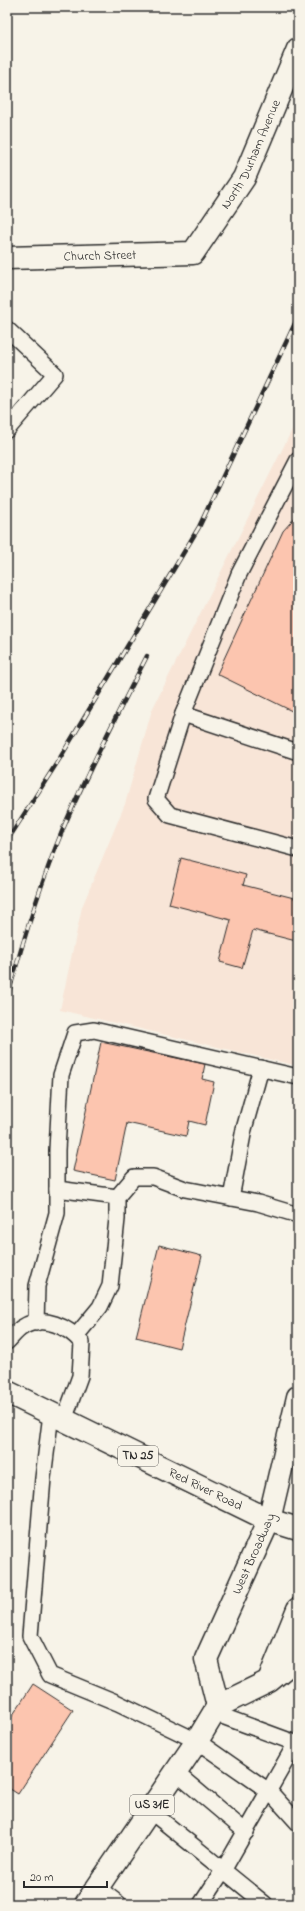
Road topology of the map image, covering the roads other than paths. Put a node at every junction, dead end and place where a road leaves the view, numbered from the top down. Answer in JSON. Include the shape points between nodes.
{"nodes":[{"id":1,"x":298,"y":50,"type":"edge"},
{"id":2,"x":193,"y":253,"type":"joint"},
{"id":3,"x":7,"y":258,"type":"edge"},
{"id":4,"x":7,"y":329,"type":"edge"},
{"id":5,"x":7,"y":430,"type":"edge"},
{"id":6,"x":298,"y":460,"type":"edge"},
{"id":7,"x":183,"y":714,"type":"junction"},
{"id":8,"x":298,"y":752,"type":"edge"},
{"id":9,"x":298,"y":849,"type":"edge"},
{"id":10,"x":261,"y":1068,"type":"junction"},
{"id":11,"x":298,"y":1077,"type":"edge"},
{"id":12,"x":57,"y":1189,"type":"junction"},
{"id":13,"x":117,"y":1197,"type":"junction"},
{"id":14,"x":231,"y":1198,"type":"junction"},
{"id":15,"x":298,"y":1215,"type":"edge"},
{"id":16,"x":36,"y":1323,"type":"junction"},
{"id":17,"x":76,"y":1336,"type":"junction"},
{"id":18,"x":7,"y":1342,"type":"edge"},
{"id":19,"x":7,"y":1392,"type":"edge"},
{"id":20,"x":298,"y":1397,"type":"edge"},
{"id":21,"x":57,"y":1417,"type":"junction"},
{"id":22,"x":269,"y":1520,"type":"junction"},
{"id":23,"x":298,"y":1529,"type":"edge"},
{"id":24,"x":298,"y":1609,"type":"edge"},
{"id":25,"x":298,"y":1658,"type":"edge"},
{"id":26,"x":269,"y":1681,"type":"junction"},
{"id":27,"x":216,"y":1709,"type":"junction"},
{"id":28,"x":197,"y":1741,"type":"junction"},
{"id":29,"x":297,"y":1744,"type":"edge"},
{"id":30,"x":175,"y":1772,"type":"junction"},
{"id":31,"x":270,"y":1792,"type":"junction"},
{"id":32,"x":149,"y":1810,"type":"junction"},
{"id":33,"x":298,"y":1823,"type":"edge"},
{"id":34,"x":246,"y":1832,"type":"junction"},
{"id":35,"x":224,"y":1869,"type":"junction"},
{"id":36,"x":91,"y":1895,"type":"edge"},
{"id":37,"x":119,"y":1904,"type":"edge"},
{"id":38,"x":201,"y":1904,"type":"edge"},
{"id":39,"x":265,"y":1904,"type":"edge"}],
"edges":[{"from":1,"to":2,"type":"main road","name":"North Durham Avenue","via":[[244,178]]},
{"from":2,"to":3,"type":"main road","name":"Church Street"},
{"from":4,"to":5,"type":"lane","via":[[54,374]]},
{"from":6,"to":7,"type":"lane","via":[[239,574]]},
{"from":7,"to":8,"type":"lane"},
{"from":7,"to":9,"type":"lane","via":[[156,799],[170,815]]},
{"from":10,"to":11,"type":"lane"},
{"from":10,"to":12,"type":"lane","via":[[94,1030],[75,1033],[61,1075]]},
{"from":10,"to":14,"type":"lane","via":[[244,1129]]},
{"from":12,"to":13,"type":"lane"},
{"from":12,"to":16,"type":"lane","via":[[57,1213],[37,1286]]},
{"from":13,"to":14,"type":"lane","via":[[134,1177],[153,1177],[185,1189]]},
{"from":13,"to":17,"type":"lane","via":[[110,1286],[100,1307]]},
{"from":14,"to":15,"type":"lane"},
{"from":16,"to":17,"type":"lane","via":[[46,1321]]},
{"from":16,"to":18,"type":"lane","via":[[24,1326]]},
{"from":17,"to":21,"type":"lane","via":[[82,1343],[80,1376]]},
{"from":19,"to":21,"type":"main road","name":"Red River Road","number":"TN 25"},
{"from":20,"to":22,"type":"main road","name":"West Broadway"},
{"from":21,"to":22,"type":"main road","name":"Red River Road","number":"TN 25"},
{"from":21,"to":28,"type":"lane","via":[[43,1478],[30,1636],[50,1675],[118,1703]]},
{"from":22,"to":23,"type":"main road","name":"Red River Road","number":"TN 25"},
{"from":22,"to":27,"type":"main road","name":"West Broadway","via":[[206,1659]]},
{"from":24,"to":26,"type":"main road"},
{"from":25,"to":26,"type":"main road"},
{"from":26,"to":27,"type":"main road"},
{"from":27,"to":28,"type":"main road","number":"US 31E"},
{"from":27,"to":29,"type":"lane"},
{"from":28,"to":30,"type":"main road","number":"US 31E"},
{"from":28,"to":31,"type":"lane"},
{"from":29,"to":31,"type":"lane"},
{"from":30,"to":32,"type":"main road","number":"US 31E"},
{"from":30,"to":34,"type":"lane"},
{"from":31,"to":33,"type":"lane"},
{"from":31,"to":34,"type":"lane"},
{"from":32,"to":35,"type":"lane"},
{"from":32,"to":36,"type":"main road","number":"US 31E"},
{"from":34,"to":35,"type":"lane"},
{"from":35,"to":38,"type":"lane"},
{"from":35,"to":39,"type":"lane"},
{"from":36,"to":37,"type":"lane"}]}
